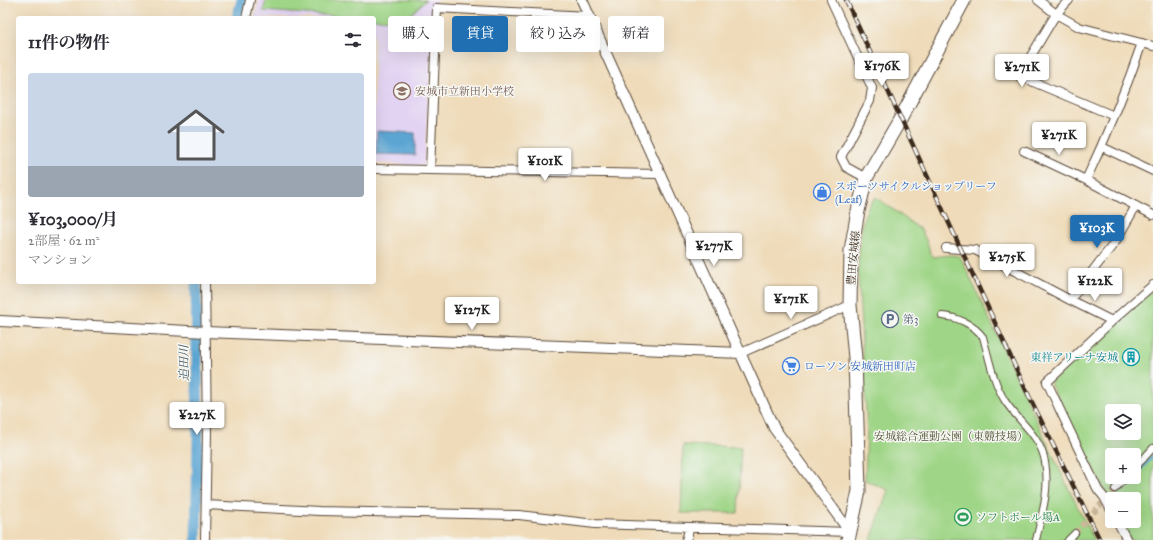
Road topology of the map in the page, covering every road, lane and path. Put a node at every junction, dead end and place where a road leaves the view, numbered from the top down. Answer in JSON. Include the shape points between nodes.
{"nodes":[{"id":1,"x":250,"y":0,"type":"edge"},
{"id":2,"x":582,"y":0,"type":"edge"},
{"id":3,"x":831,"y":0,"type":"edge"},
{"id":4,"x":964,"y":0,"type":"edge"},
{"id":5,"x":1038,"y":0,"type":"edge"},
{"id":6,"x":1069,"y":0,"type":"edge"},
{"id":7,"x":1056,"y":14,"type":"junction"},
{"id":8,"x":246,"y":16,"type":"edge"},
{"id":9,"x":588,"y":16,"type":"joint"},
{"id":10,"x":600,"y":42,"type":"edge"},
{"id":11,"x":1142,"y":43,"type":"junction"},
{"id":12,"x":1153,"y":46,"type":"edge"},
{"id":13,"x":1114,"y":116,"type":"junction"},
{"id":14,"x":1102,"y":147,"type":"junction"},
{"id":15,"x":1024,"y":151,"type":"dead end"},
{"id":16,"x":376,"y":168,"type":"edge"},
{"id":17,"x":430,"y":170,"type":"junction"},
{"id":18,"x":1153,"y":171,"type":"edge"},
{"id":19,"x":660,"y":174,"type":"junction"},
{"id":20,"x":866,"y":178,"type":"junction"},
{"id":21,"x":1086,"y":180,"type":"junction"},
{"id":22,"x":1136,"y":206,"type":"junction"},
{"id":23,"x":1153,"y":215,"type":"edge"},
{"id":24,"x":946,"y":248,"type":"dead end"},
{"id":25,"x":205,"y":284,"type":"edge"},
{"id":26,"x":1153,"y":285,"type":"edge"},
{"id":27,"x":1070,"y":300,"type":"junction"},
{"id":28,"x":850,"y":305,"type":"junction"},
{"id":29,"x":942,"y":316,"type":"dead end"},
{"id":30,"x":0,"y":321,"type":"edge"},
{"id":31,"x":1112,"y":321,"type":"junction"},
{"id":32,"x":200,"y":332,"type":"junction"},
{"id":33,"x":741,"y":353,"type":"junction"},
{"id":34,"x":1153,"y":448,"type":"edge"},
{"id":35,"x":1141,"y":461,"type":"edge"},
{"id":36,"x":1120,"y":484,"type":"edge"},
{"id":37,"x":1115,"y":489,"type":"tunnel mouth"},
{"id":38,"x":1105,"y":499,"type":"edge"},
{"id":39,"x":206,"y":505,"type":"junction"},
{"id":40,"x":690,"y":527,"type":"junction"},
{"id":41,"x":1121,"y":528,"type":"edge"},
{"id":42,"x":1074,"y":533,"type":"tunnel mouth"},
{"id":43,"x":849,"y":536,"type":"edge"},
{"id":44,"x":205,"y":540,"type":"edge"},
{"id":45,"x":686,"y":540,"type":"edge"},
{"id":46,"x":1036,"y":540,"type":"edge"},
{"id":47,"x":1068,"y":540,"type":"edge"},
{"id":48,"x":1127,"y":540,"type":"edge"}],
"edges":[{"from":1,"to":8,"type":"street"},
{"from":2,"to":9,"type":"street"},
{"from":3,"to":20,"type":"street","via":[[872,88],[870,101],[841,157],[846,166]]},
{"from":4,"to":20,"type":"main road","name":"豊田安城線"},
{"from":5,"to":7,"type":"street"},
{"from":6,"to":7,"type":"street"},
{"from":7,"to":11,"type":"street","via":[[1079,27]]},
{"from":7,"to":13,"type":"street","via":[[1019,76]]},
{"from":9,"to":17,"type":"street","via":[[438,8]]},
{"from":10,"to":19,"type":"street"},
{"from":11,"to":12,"type":"street"},
{"from":11,"to":13,"type":"street"},
{"from":13,"to":14,"type":"street"},
{"from":14,"to":18,"type":"street"},
{"from":14,"to":21,"type":"street"},
{"from":15,"to":21,"type":"street"},
{"from":16,"to":17,"type":"street"},
{"from":17,"to":19,"type":"street"},
{"from":19,"to":33,"type":"street"},
{"from":20,"to":28,"type":"main road","name":"豊田安城線","via":[[851,250]]},
{"from":21,"to":22,"type":"street"},
{"from":22,"to":23,"type":"street"},
{"from":22,"to":27,"type":"street","via":[[1115,242]]},
{"from":24,"to":27,"type":"street","via":[[975,250]]},
{"from":25,"to":32,"type":"street"},
{"from":26,"to":31,"type":"street"},
{"from":27,"to":31,"type":"street"},
{"from":28,"to":33,"type":"street"},
{"from":28,"to":43,"type":"main road","name":"豊田安城線","via":[[855,358],[859,491]]},
{"from":29,"to":46,"type":"street","via":[[964,322],[980,332],[1004,400],[1038,441],[1045,462],[1047,489]]},
{"from":30,"to":32,"type":"street"},
{"from":31,"to":38,"type":"street","via":[[1047,382],[1098,490]]},
{"from":32,"to":33,"type":"street"},
{"from":32,"to":39,"type":"street","via":[[207,433]]},
{"from":33,"to":43,"type":"street","via":[[774,428]]},
{"from":34,"to":35,"type":"street"},
{"from":36,"to":37,"type":"street"},
{"from":39,"to":40,"type":"street","via":[[319,512],[519,515],[596,524]]},
{"from":39,"to":44,"type":"street"},
{"from":40,"to":43,"type":"street"},
{"from":40,"to":45,"type":"street"},
{"from":41,"to":48,"type":"street"},
{"from":42,"to":47,"type":"street"}]}
